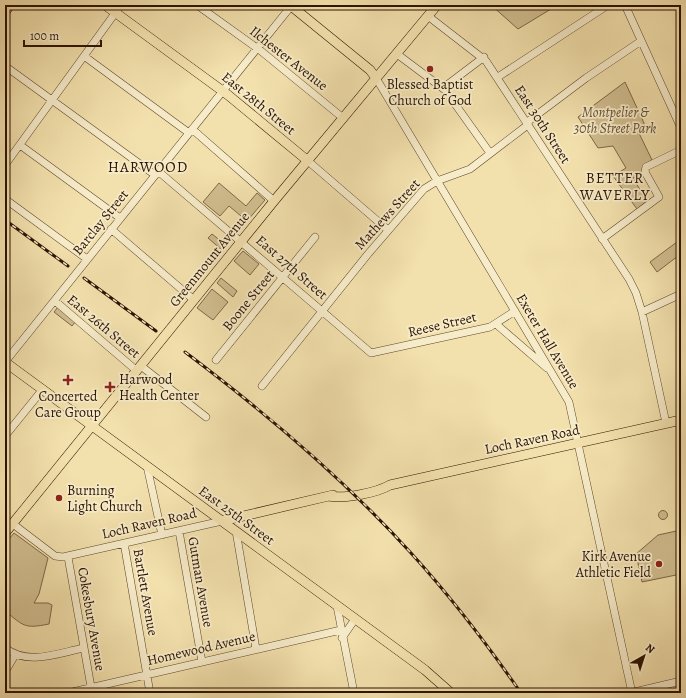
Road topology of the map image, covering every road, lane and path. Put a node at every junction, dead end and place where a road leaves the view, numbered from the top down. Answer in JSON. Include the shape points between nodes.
{"nodes":[{"id":1,"x":10,"y":5,"type":"edge"},
{"id":2,"x":105,"y":5,"type":"edge"},
{"id":3,"x":198,"y":5,"type":"edge"},
{"id":4,"x":291,"y":5,"type":"edge"},
{"id":5,"x":437,"y":5,"type":"edge"},
{"id":6,"x":608,"y":5,"type":"edge"},
{"id":7,"x":625,"y":5,"type":"edge"},
{"id":8,"x":119,"y":9,"type":"edge"},
{"id":9,"x":5,"y":12,"type":"edge"},
{"id":10,"x":428,"y":16,"type":"junction"},
{"id":11,"x":641,"y":41,"type":"junction"},
{"id":12,"x":257,"y":48,"type":"junction"},
{"id":13,"x":397,"y":54,"type":"junction"},
{"id":14,"x":84,"y":56,"type":"junction"},
{"id":15,"x":484,"y":57,"type":"junction"},
{"id":16,"x":5,"y":66,"type":"edge"},
{"id":17,"x":498,"y":77,"type":"junction"},
{"id":18,"x":376,"y":78,"type":"junction"},
{"id":19,"x":443,"y":88,"type":"junction"},
{"id":20,"x":222,"y":91,"type":"junction"},
{"id":21,"x":52,"y":100,"type":"junction"},
{"id":22,"x":344,"y":118,"type":"junction"},
{"id":23,"x":527,"y":124,"type":"junction"},
{"id":24,"x":681,"y":128,"type":"edge"},
{"id":25,"x":190,"y":131,"type":"junction"},
{"id":26,"x":20,"y":145,"type":"junction"},
{"id":27,"x":681,"y":150,"type":"edge"},
{"id":28,"x":490,"y":153,"type":"junction"},
{"id":29,"x":308,"y":161,"type":"junction"},
{"id":30,"x":5,"y":165,"type":"edge"},
{"id":31,"x":156,"y":173,"type":"junction"},
{"id":32,"x":437,"y":181,"type":"junction"},
{"id":33,"x":5,"y":199,"type":"edge"},
{"id":34,"x":274,"y":201,"type":"junction"},
{"id":35,"x":120,"y":218,"type":"junction"},
{"id":36,"x":111,"y":229,"type":"junction"},
{"id":37,"x":388,"y":230,"type":"junction"},
{"id":38,"x":316,"y":237,"type":"dead end"},
{"id":39,"x":602,"y":239,"type":"junction"},
{"id":40,"x":241,"y":241,"type":"junction"},
{"id":41,"x":87,"y":258,"type":"junction"},
{"id":42,"x":283,"y":277,"type":"junction"},
{"id":43,"x":681,"y":294,"type":"edge"},
{"id":44,"x":54,"y":300,"type":"junction"},
{"id":45,"x":194,"y":300,"type":"junction"},
{"id":46,"x":322,"y":311,"type":"junction"},
{"id":47,"x":516,"y":311,"type":"junction"},
{"id":48,"x":642,"y":312,"type":"junction"},
{"id":49,"x":496,"y":324,"type":"junction"},
{"id":50,"x":371,"y":353,"type":"joint"},
{"id":51,"x":216,"y":360,"type":"dead end"},
{"id":52,"x":5,"y":362,"type":"edge"},
{"id":53,"x":139,"y":368,"type":"junction"},
{"id":54,"x":552,"y":372,"type":"junction"},
{"id":55,"x":262,"y":386,"type":"dead end"},
{"id":56,"x":43,"y":389,"type":"junction"},
{"id":57,"x":206,"y":417,"type":"dead end"},
{"id":58,"x":681,"y":420,"type":"edge"},
{"id":59,"x":666,"y":423,"type":"junction"},
{"id":60,"x":93,"y":426,"type":"junction"},
{"id":61,"x":5,"y":436,"type":"edge"},
{"id":62,"x":579,"y":443,"type":"junction"},
{"id":63,"x":147,"y":466,"type":"junction"},
{"id":64,"x":222,"y":521,"type":"junction"},
{"id":65,"x":13,"y":524,"type":"junction"},
{"id":66,"x":179,"y":531,"type":"junction"},
{"id":67,"x":236,"y":531,"type":"junction"},
{"id":68,"x":5,"y":533,"type":"edge"},
{"id":69,"x":162,"y":534,"type":"junction"},
{"id":70,"x":124,"y":543,"type":"junction"},
{"id":71,"x":68,"y":556,"type":"junction"},
{"id":72,"x":337,"y":606,"type":"junction"},
{"id":73,"x":355,"y":619,"type":"junction"},
{"id":74,"x":342,"y":634,"type":"junction"},
{"id":75,"x":5,"y":648,"type":"edge"},
{"id":76,"x":84,"y":648,"type":"junction"},
{"id":77,"x":256,"y":649,"type":"junction"},
{"id":78,"x":15,"y":655,"type":"junction"},
{"id":79,"x":202,"y":662,"type":"junction"},
{"id":80,"x":5,"y":672,"type":"edge"},
{"id":81,"x":146,"y":674,"type":"junction"},
{"id":82,"x":681,"y":681,"type":"edge"},
{"id":83,"x":91,"y":687,"type":"junction"},
{"id":84,"x":68,"y":693,"type":"edge"},
{"id":85,"x":150,"y":693,"type":"edge"},
{"id":86,"x":354,"y":693,"type":"edge"},
{"id":87,"x":452,"y":693,"type":"edge"},
{"id":88,"x":631,"y":693,"type":"edge"}],
"edges":[{"from":1,"to":9,"type":"main road"},
{"from":2,"to":8,"type":"main road","name":"East 28th Street"},
{"from":3,"to":12,"type":"street","name":"Ilchester Avenue"},
{"from":4,"to":12,"type":"street","name":"Barclay Street"},
{"from":4,"to":18,"type":"main road","via":[[370,70]]},
{"from":5,"to":10,"type":"main road","name":"Greenmount Avenue"},
{"from":6,"to":17,"type":"street"},
{"from":7,"to":11,"type":"street"},
{"from":8,"to":14,"type":"street"},
{"from":8,"to":20,"type":"main road","name":"East 28th Street"},
{"from":10,"to":13,"type":"main road","name":"Greenmount Avenue"},
{"from":10,"to":15,"type":"street","name":"East 30th Street"},
{"from":11,"to":23,"type":"street","name":"Mathews Street","via":[[586,78]]},
{"from":11,"to":24,"type":"street"},
{"from":12,"to":20,"type":"street","name":"Barclay Street"},
{"from":12,"to":22,"type":"street","name":"Ilchester Avenue"},
{"from":13,"to":18,"type":"main road","name":"Greenmount Avenue"},
{"from":13,"to":19,"type":"street"},
{"from":14,"to":21,"type":"street"},
{"from":14,"to":25,"type":"street"},
{"from":15,"to":17,"type":"street","name":"East 30th Street"},
{"from":15,"to":19,"type":"street"},
{"from":16,"to":21,"type":"street","name":"East 27th Street"},
{"from":17,"to":23,"type":"street","name":"East 30th Street"},
{"from":18,"to":22,"type":"main road","name":"Greenmount Avenue"},
{"from":18,"to":32,"type":"street","name":"Exeter Hall Avenue"},
{"from":19,"to":28,"type":"street"},
{"from":20,"to":25,"type":"street","name":"Barclay Street"},
{"from":20,"to":29,"type":"main road","name":"East 28th Street"},
{"from":21,"to":26,"type":"street"},
{"from":21,"to":31,"type":"street","name":"East 27th Street"},
{"from":22,"to":29,"type":"main road","name":"Greenmount Avenue"},
{"from":23,"to":28,"type":"street","name":"Mathews Street"},
{"from":23,"to":39,"type":"street","name":"East 30th Street"},
{"from":25,"to":31,"type":"street","name":"Barclay Street"},
{"from":25,"to":34,"type":"street"},
{"from":26,"to":30,"type":"street"},
{"from":26,"to":35,"type":"street"},
{"from":27,"to":39,"type":"street","via":[[648,165],[645,169],[659,196]]},
{"from":28,"to":32,"type":"street","name":"Mathews Street","via":[[466,171]]},
{"from":29,"to":34,"type":"main road","name":"Greenmount Avenue"},
{"from":29,"to":37,"type":"street","name":"East 28th Street"},
{"from":31,"to":35,"type":"street","name":"Barclay Street"},
{"from":31,"to":40,"type":"street","name":"East 27th Street"},
{"from":32,"to":37,"type":"street","name":"Mathews Street","via":[[424,189]]},
{"from":32,"to":47,"type":"street","name":"Exeter Hall Avenue"},
{"from":33,"to":41,"type":"street"},
{"from":34,"to":40,"type":"main road","name":"Greenmount Avenue"},
{"from":35,"to":36,"type":"street","name":"Barclay Street"},
{"from":36,"to":41,"type":"street","name":"Barclay Street"},
{"from":36,"to":45,"type":"street"},
{"from":37,"to":46,"type":"street","name":"Mathews Street"},
{"from":38,"to":42,"type":"street","name":"Boone Street"},
{"from":39,"to":48,"type":"street","name":"East 30th Street","via":[[634,289]]},
{"from":40,"to":42,"type":"street","name":"East 27th Street"},
{"from":40,"to":45,"type":"main road","name":"Greenmount Avenue"},
{"from":41,"to":44,"type":"street","name":"Barclay Street"},
{"from":42,"to":46,"type":"street","name":"East 27th Street"},
{"from":42,"to":51,"type":"street","name":"Boone Street"},
{"from":43,"to":48,"type":"street"},
{"from":44,"to":52,"type":"street","name":"Barclay Street"},
{"from":44,"to":53,"type":"street","name":"East 26th Street"},
{"from":45,"to":53,"type":"main road","name":"Greenmount Avenue"},
{"from":46,"to":50,"type":"street","name":"East 27th Street"},
{"from":46,"to":55,"type":"street","name":"Mathews Street"},
{"from":47,"to":49,"type":"street","name":"Reese Street"},
{"from":47,"to":54,"type":"street","name":"Exeter Hall Avenue"},
{"from":48,"to":59,"type":"street","name":"East 30th Street"},
{"from":49,"to":50,"type":"street","name":"Reese Street"},
{"from":49,"to":54,"type":"street"},
{"from":52,"to":56,"type":"main road","name":"East 25th Street"},
{"from":53,"to":57,"type":"street","name":"East 26th Street"},
{"from":53,"to":60,"type":"main road","name":"Greenmount Avenue"},
{"from":54,"to":62,"type":"street","name":"Exeter Hall Avenue","via":[[569,402]]},
{"from":56,"to":60,"type":"main road","name":"East 25th Street"},
{"from":56,"to":61,"type":"street"},
{"from":58,"to":59,"type":"main road","name":"Loch Raven Road"},
{"from":59,"to":62,"type":"main road","name":"Loch Raven Road"},
{"from":60,"to":63,"type":"main road","name":"East 25th Street"},
{"from":60,"to":65,"type":"main road","name":"Greenmount Avenue"},
{"from":62,"to":64,"type":"main road","name":"Loch Raven Road","via":[[340,498],[329,496]]},
{"from":62,"to":88,"type":"street","name":"Exeter Hall Avenue"},
{"from":63,"to":64,"type":"main road","name":"East 25th Street"},
{"from":63,"to":69,"type":"street"},
{"from":64,"to":66,"type":"street","name":"Loch Raven Road"},
{"from":64,"to":67,"type":"main road","name":"East 25th Street"},
{"from":65,"to":68,"type":"main road","name":"Greenmount Avenue"},
{"from":65,"to":71,"type":"street","via":[[55,556]]},
{"from":66,"to":69,"type":"street","name":"Loch Raven Road"},
{"from":66,"to":79,"type":"street","name":"Gutman Avenue"},
{"from":67,"to":72,"type":"main road","name":"East 25th Street"},
{"from":67,"to":77,"type":"street"},
{"from":69,"to":70,"type":"street","name":"Loch Raven Road"},
{"from":70,"to":71,"type":"street","name":"Loch Raven Road"},
{"from":70,"to":81,"type":"street","name":"Bartlett Avenue"},
{"from":71,"to":76,"type":"street","name":"Cokesbury Avenue"},
{"from":72,"to":73,"type":"main road","name":"East 25th Street"},
{"from":72,"to":74,"type":"street"},
{"from":73,"to":74,"type":"street"},
{"from":73,"to":87,"type":"main road","name":"East 25th Street"},
{"from":74,"to":77,"type":"street","name":"Homewood Avenue"},
{"from":74,"to":86,"type":"street"},
{"from":75,"to":78,"type":"street"},
{"from":76,"to":78,"type":"street","via":[[30,658]]},
{"from":76,"to":83,"type":"street","name":"Cokesbury Avenue"},
{"from":77,"to":79,"type":"street","name":"Homewood Avenue"},
{"from":78,"to":80,"type":"street"},
{"from":79,"to":81,"type":"street","name":"Homewood Avenue"},
{"from":81,"to":83,"type":"street","name":"Homewood Avenue"},
{"from":81,"to":85,"type":"street","name":"Bartlett Avenue"},
{"from":82,"to":88,"type":"street"},
{"from":83,"to":84,"type":"street","name":"Homewood Avenue"}]}
